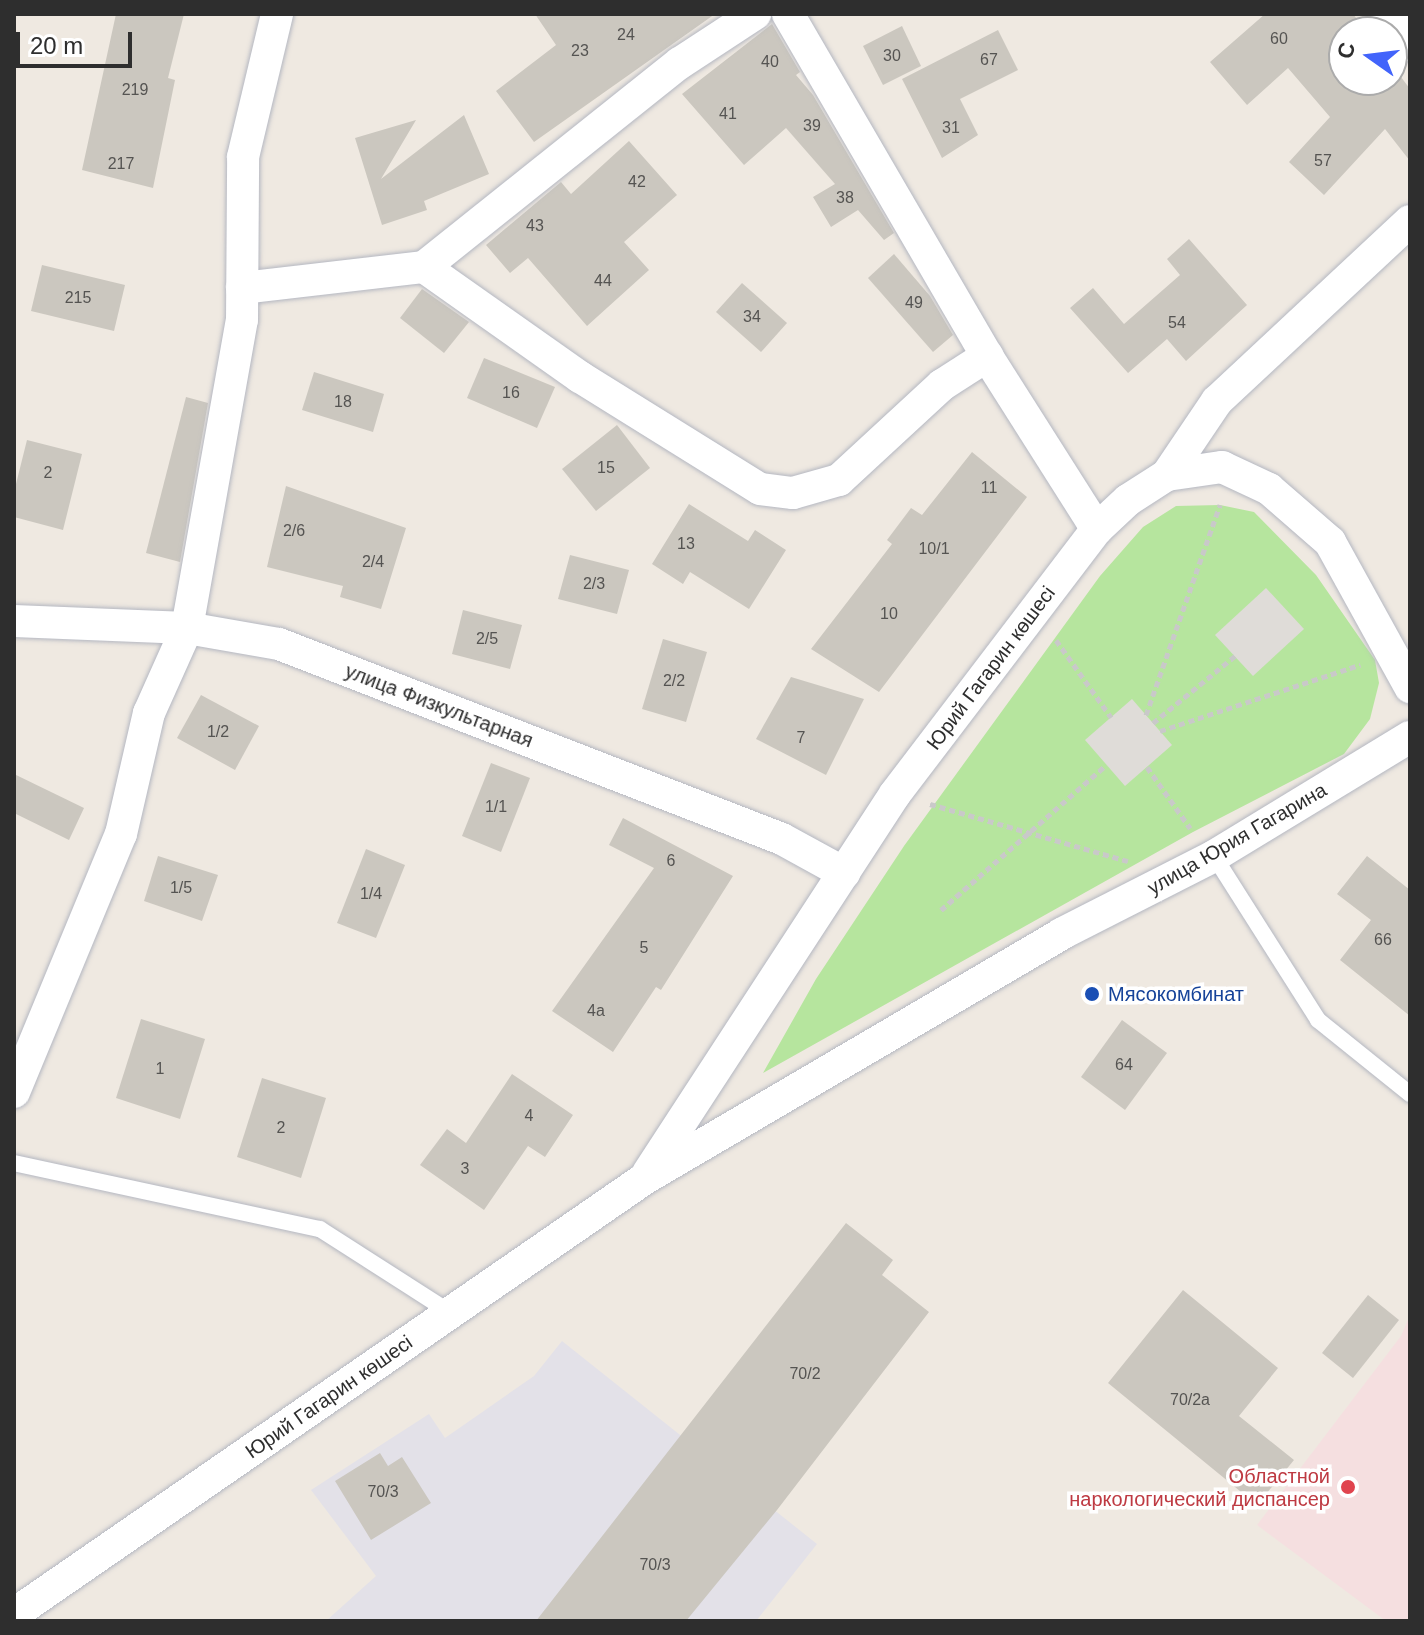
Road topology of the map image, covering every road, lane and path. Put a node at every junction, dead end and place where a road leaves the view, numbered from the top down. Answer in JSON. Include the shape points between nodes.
{"nodes":[{"id":1,"x":277,"y":14,"type":"edge"},
{"id":2,"x":755,"y":14,"type":"edge"},
{"id":3,"x":788,"y":14,"type":"edge"},
{"id":4,"x":1387,"y":14,"type":"edge"},
{"id":5,"x":1410,"y":46,"type":"edge"},
{"id":6,"x":1410,"y":221,"type":"edge"},
{"id":7,"x":424,"y":267,"type":"junction"},
{"id":8,"x":242,"y":288,"type":"junction"},
{"id":9,"x":987,"y":356,"type":"junction"},
{"id":10,"x":1167,"y":475,"type":"junction"},
{"id":11,"x":1220,"y":505,"type":"dead end"},
{"id":12,"x":1097,"y":529,"type":"junction"},
{"id":13,"x":14,"y":621,"type":"edge"},
{"id":14,"x":187,"y":628,"type":"junction"},
{"id":15,"x":1055,"y":639,"type":"dead end"},
{"id":16,"x":1235,"y":656,"type":"dead end"},
{"id":17,"x":1375,"y":660,"type":"dead end"},
{"id":18,"x":1410,"y":687,"type":"edge"},
{"id":19,"x":1146,"y":715,"type":"dead end"},
{"id":20,"x":1111,"y":717,"type":"dead end"},
{"id":21,"x":1153,"y":723,"type":"dead end"},
{"id":22,"x":1160,"y":731,"type":"dead end"},
{"id":23,"x":1410,"y":737,"type":"edge"},
{"id":24,"x":1106,"y":765,"type":"dead end"},
{"id":25,"x":1147,"y":767,"type":"dead end"},
{"id":26,"x":895,"y":794,"type":"junction"},
{"id":27,"x":1029,"y":833,"type":"junction"},
{"id":28,"x":1204,"y":844,"type":"junction"},
{"id":29,"x":844,"y":873,"type":"junction"},
{"id":30,"x":1179,"y":875,"type":"junction"},
{"id":31,"x":941,"y":910,"type":"dead end"},
{"id":32,"x":1061,"y":934,"type":"joint"},
{"id":33,"x":14,"y":1092,"type":"edge"},
{"id":34,"x":1410,"y":1094,"type":"edge"},
{"id":35,"x":14,"y":1163,"type":"edge"},
{"id":36,"x":644,"y":1179,"type":"junction"},
{"id":37,"x":451,"y":1313,"type":"junction"},
{"id":38,"x":14,"y":1614,"type":"edge"}],
"edges":[{"from":1,"to":8,"type":"street","via":[[243,157]]},
{"from":2,"to":7,"type":"street","via":[[680,63]]},
{"from":3,"to":9,"type":"street"},
{"from":4,"to":5,"type":"street"},
{"from":6,"to":10,"type":"street","via":[[1217,401]]},
{"from":7,"to":8,"type":"street"},
{"from":7,"to":9,"type":"street","via":[[580,377],[760,489],[793,493],[839,480],[942,385]]},
{"from":8,"to":14,"type":"street","via":[[242,320]]},
{"from":9,"to":12,"type":"street"},
{"from":10,"to":12,"type":"street","name":"Юрий Гагарин көшесі","via":[[1128,500]]},
{"from":10,"to":18,"type":"street","name":"Юрий Гагарин көшесі","via":[[1222,467],[1269,489],[1330,542]]},
{"from":11,"to":19,"type":"path"},
{"from":12,"to":26,"type":"street","name":"Юрий Гагарин көшесі"},
{"from":13,"to":14,"type":"street","name":"улица Физкультарная"},
{"from":14,"to":29,"type":"street","name":"улица Физкультарная","via":[[279,644],[782,839]]},
{"from":14,"to":33,"type":"street","via":[[149,713],[121,834]]},
{"from":15,"to":20,"type":"path"},
{"from":16,"to":21,"type":"path"},
{"from":17,"to":22,"type":"path"},
{"from":23,"to":28,"type":"street","name":"улица Юрия Гагарина"},
{"from":24,"to":27,"type":"path"},
{"from":25,"to":28,"type":"path"},
{"from":26,"to":27,"type":"path"},
{"from":26,"to":29,"type":"street","name":"Юрий Гагарин көшесі"},
{"from":27,"to":30,"type":"path"},
{"from":27,"to":31,"type":"path"},
{"from":28,"to":30,"type":"street","name":"улица Юрия Гагарина"},
{"from":28,"to":34,"type":"lane","via":[[1318,1020]]},
{"from":29,"to":36,"type":"street","name":"Юрий Гагарин көшесі"},
{"from":30,"to":32,"type":"street","name":"улица Юрия Гагарина"},
{"from":32,"to":36,"type":"street","name":"Юрий Гагарин көшесі"},
{"from":35,"to":37,"type":"lane","via":[[320,1229]]},
{"from":36,"to":37,"type":"street","name":"Юрий Гагарин көшесі"},
{"from":37,"to":38,"type":"street","name":"Юрий Гагарин көшесі"}]}
